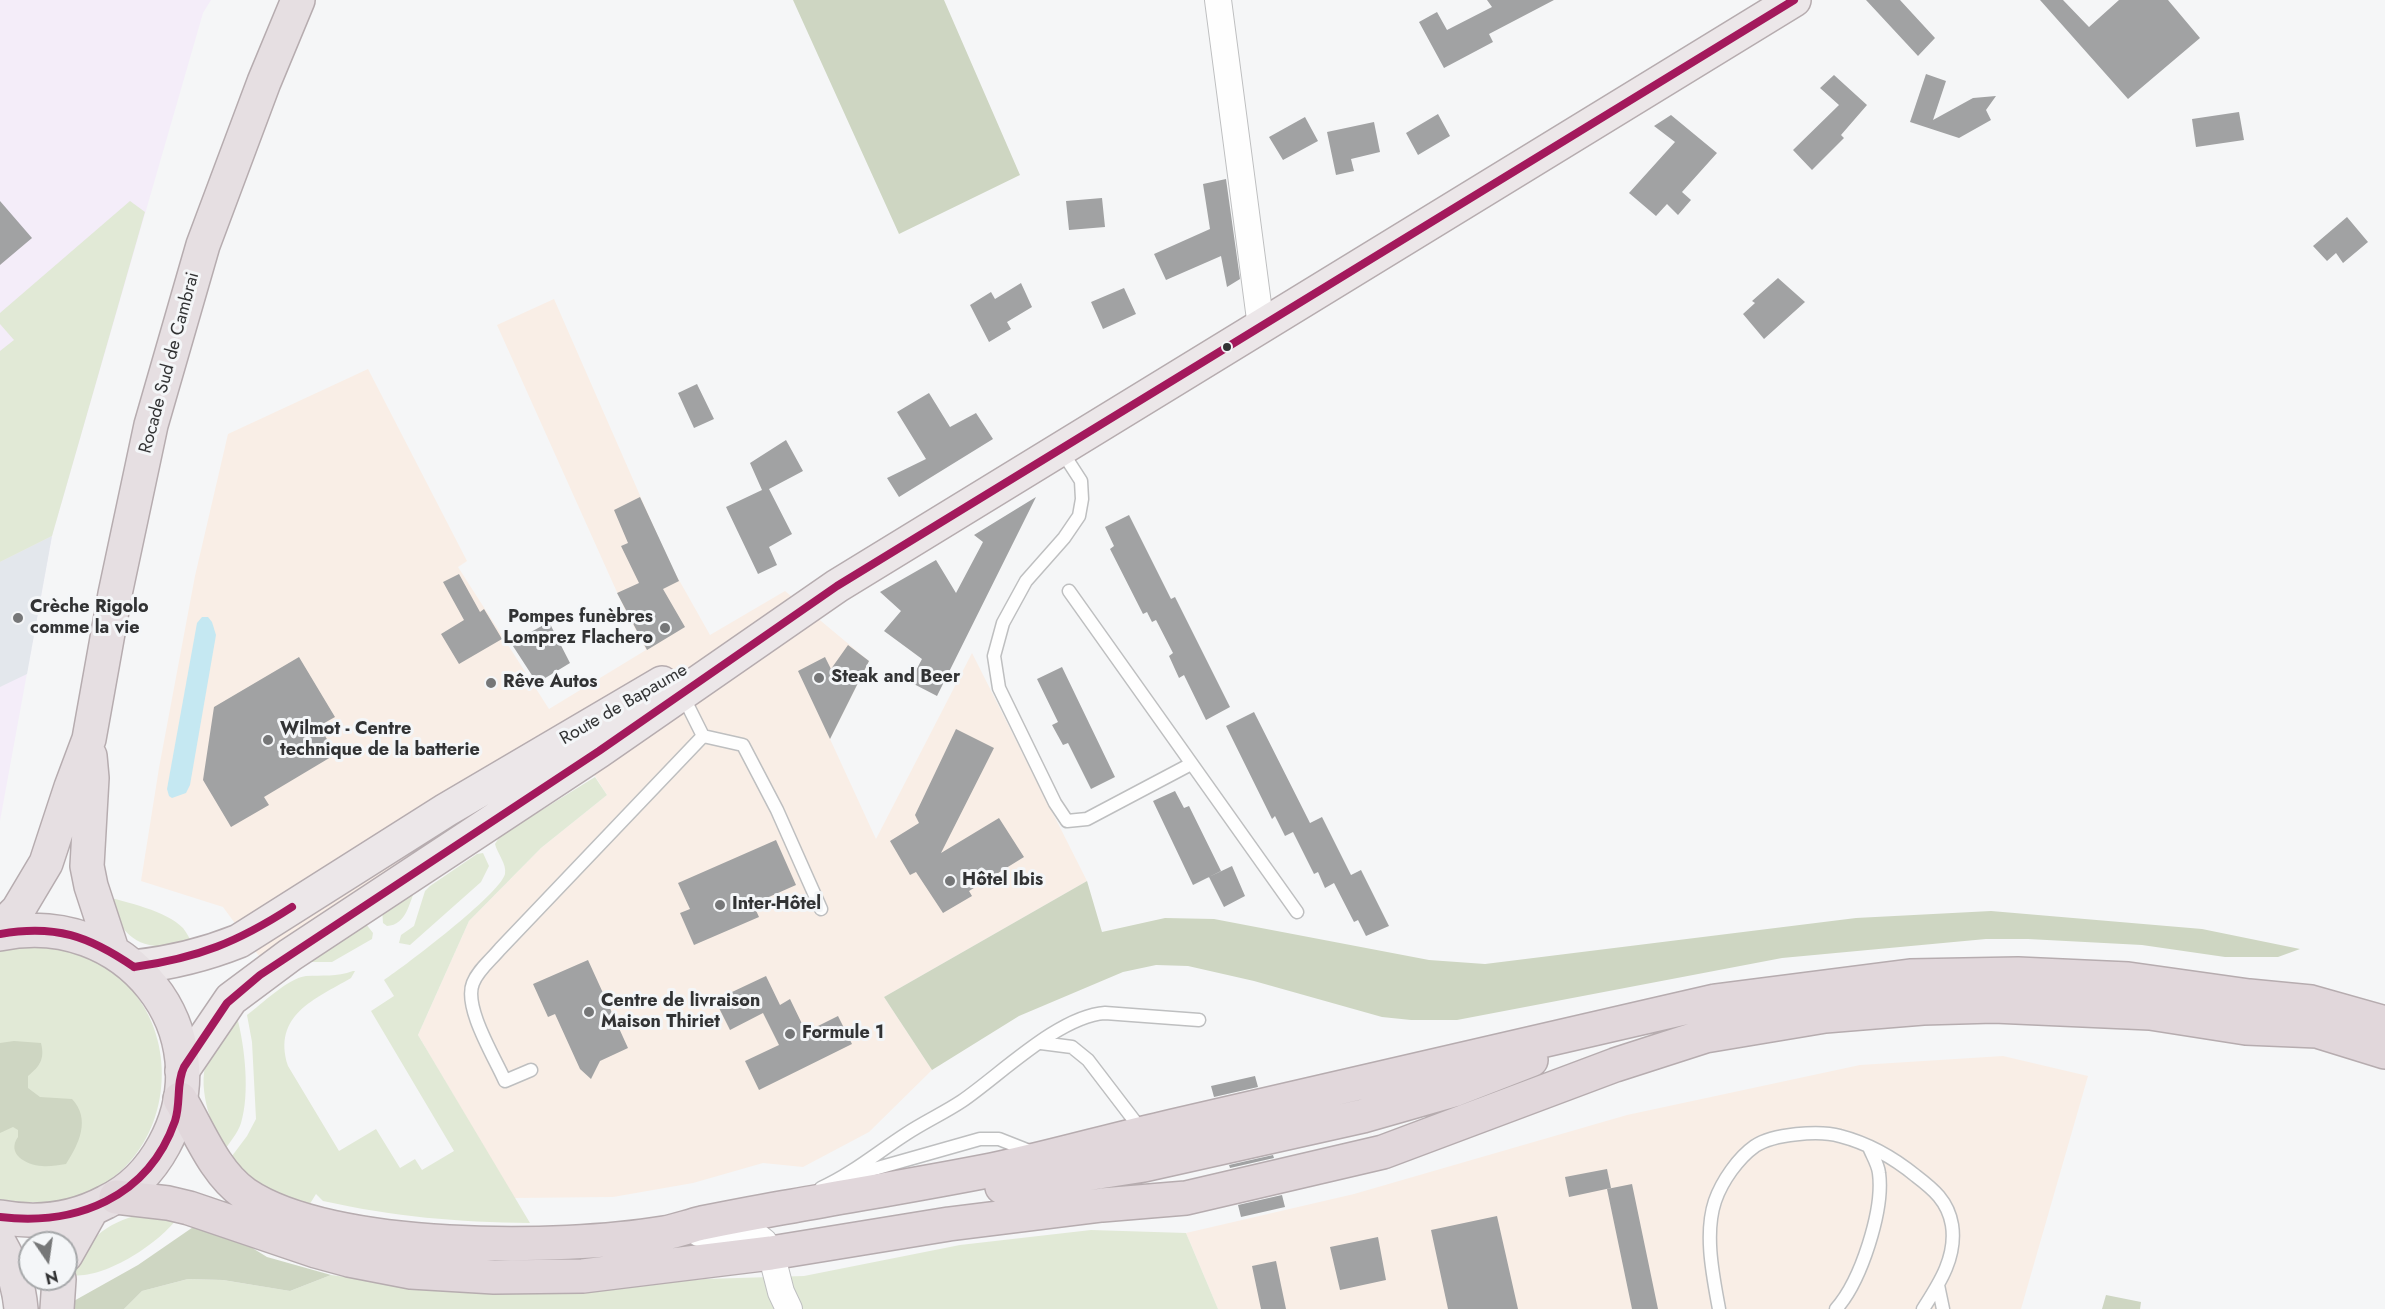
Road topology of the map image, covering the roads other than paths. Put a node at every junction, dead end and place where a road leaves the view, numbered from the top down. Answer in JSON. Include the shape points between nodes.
{"nodes":[{"id":1,"x":298,"y":0,"type":"edge"},
{"id":2,"x":1218,"y":0,"type":"edge"},
{"id":3,"x":1794,"y":0,"type":"edge"},
{"id":4,"x":1261,"y":327,"type":"junction"},
{"id":5,"x":1060,"y":449,"type":"junction"},
{"id":6,"x":1069,"y":591,"type":"dead end"},
{"id":7,"x":677,"y":685,"type":"junction"},
{"id":8,"x":703,"y":736,"type":"junction"},
{"id":9,"x":89,"y":739,"type":"junction"},
{"id":10,"x":1191,"y":764,"type":"junction"},
{"id":11,"x":446,"y":810,"type":"junction"},
{"id":12,"x":395,"y":886,"type":"junction"},
{"id":13,"x":822,"y":909,"type":"dead end"},
{"id":14,"x":1297,"y":912,"type":"dead end"},
{"id":15,"x":0,"y":928,"type":"edge"},
{"id":16,"x":0,"y":934,"type":"edge"},
{"id":17,"x":123,"y":958,"type":"junction"},
{"id":18,"x":2248,"y":1012,"type":"junction"},
{"id":19,"x":1641,"y":1017,"type":"junction"},
{"id":20,"x":1199,"y":1020,"type":"dead end"},
{"id":21,"x":2385,"y":1023,"type":"edge"},
{"id":22,"x":2385,"y":1037,"type":"edge"},
{"id":23,"x":1041,"y":1042,"type":"junction"},
{"id":24,"x":2385,"y":1052,"type":"edge"},
{"id":25,"x":531,"y":1070,"type":"dead end"},
{"id":26,"x":2385,"y":1075,"type":"edge"},
{"id":27,"x":181,"y":1085,"type":"junction"},
{"id":28,"x":1144,"y":1133,"type":"junction"},
{"id":29,"x":1869,"y":1147,"type":"junction"},
{"id":30,"x":1045,"y":1157,"type":"junction"},
{"id":31,"x":843,"y":1178,"type":"junction"},
{"id":32,"x":104,"y":1203,"type":"junction"},
{"id":33,"x":770,"y":1210,"type":"junction"},
{"id":34,"x":0,"y":1216,"type":"edge"},
{"id":35,"x":667,"y":1233,"type":"junction"},
{"id":36,"x":78,"y":1239,"type":"edge"},
{"id":37,"x":0,"y":1244,"type":"edge"},
{"id":38,"x":771,"y":1253,"type":"junction"},
{"id":39,"x":1938,"y":1285,"type":"junction"},
{"id":40,"x":58,"y":1291,"type":"edge"},
{"id":41,"x":21,"y":1309,"type":"edge"},
{"id":42,"x":57,"y":1309,"type":"edge"},
{"id":43,"x":789,"y":1309,"type":"edge"},
{"id":44,"x":1719,"y":1309,"type":"edge"},
{"id":45,"x":1836,"y":1309,"type":"edge"},
{"id":46,"x":1923,"y":1309,"type":"edge"},
{"id":47,"x":1943,"y":1309,"type":"edge"}],
"edges":[{"from":1,"to":9,"type":"highway","name":"Rocade Sud de Cambrai","via":[[203,245],[154,414]]},
{"from":2,"to":4,"type":"street"},
{"from":3,"to":4,"type":"main road","name":"Route de Bapaume"},
{"from":4,"to":5,"type":"main road","name":"Route de Bapaume"},
{"from":5,"to":7,"type":"main road","name":"Route de Bapaume"},
{"from":5,"to":10,"type":"lane","via":[[1081,481],[1079,516],[1026,581],[1003,623],[994,656],[999,688],[1067,821],[1087,819]]},
{"from":6,"to":10,"type":"lane"},
{"from":7,"to":8,"type":"lane"},
{"from":7,"to":11,"type":"main road","name":"Route de Bapaume"},
{"from":7,"to":12,"type":"main road","name":"Route de Bapaume","via":[[599,751]]},
{"from":8,"to":13,"type":"lane","via":[[743,745]]},
{"from":8,"to":25,"type":"lane","via":[[500,949],[472,985],[474,1013],[505,1081]]},
{"from":9,"to":15,"type":"highway","name":"Rocade Sud de Cambrai","via":[[46,863],[18,910]]},
{"from":9,"to":17,"type":"highway","name":"Rocade Sud de Cambrai","via":[[92,778],[87,866],[91,886]]},
{"from":10,"to":14,"type":"lane"},
{"from":11,"to":12,"type":"main road","via":[[448,824],[442,836]]},
{"from":11,"to":17,"type":"main road","name":"Route de Bapaume","via":[[239,941],[173,962]]},
{"from":12,"to":27,"type":"main road","name":"Route de Bapaume","via":[[231,999]]},
{"from":16,"to":17,"type":"highway","via":[[41,929],[66,932],[90,939]]},
{"from":17,"to":27,"type":"highway","via":[[154,988],[169,1014],[178,1042]]},
{"from":18,"to":19,"type":"highway","via":[[2128,979],[2018,974],[1910,976],[1714,1001]]},
{"from":18,"to":21,"type":"highway","via":[[2311,1002]]},
{"from":18,"to":22,"type":"highway","via":[[2294,1014]]},
{"from":18,"to":24,"type":"highway"},
{"from":18,"to":26,"type":"highway"},
{"from":18,"to":38,"type":"highway","via":[[2150,1013],[1994,1006],[1825,1016],[1705,1036],[1615,1065],[1383,1152],[1186,1198],[949,1224]]},
{"from":19,"to":28,"type":"highway"},
{"from":19,"to":33,"type":"highway","via":[[1454,1090],[1363,1116],[1155,1163],[925,1199]]},
{"from":20,"to":23,"type":"lane","via":[[1090,1014]]},
{"from":23,"to":28,"type":"lane","via":[[1072,1047],[1088,1060]]},
{"from":23,"to":31,"type":"lane","via":[[961,1101]]},
{"from":27,"to":32,"type":"highway","via":[[172,1128],[158,1155],[139,1178]]},
{"from":27,"to":35,"type":"highway","via":[[211,1155],[230,1180],[262,1203],[324,1226],[407,1238],[493,1242],[584,1241]]},
{"from":28,"to":30,"type":"highway"},
{"from":29,"to":39,"type":"lane","via":[[1904,1166],[1946,1204],[1952,1226],[1952,1255]]},
{"from":29,"to":44,"type":"lane","via":[[1837,1135],[1784,1137],[1756,1146],[1731,1169],[1715,1201],[1711,1227]]},
{"from":29,"to":45,"type":"lane","via":[[1879,1171],[1880,1197],[1862,1264]]},
{"from":30,"to":31,"type":"lane","via":[[999,1139],[980,1139]]},
{"from":30,"to":33,"type":"highway"},
{"from":31,"to":33,"type":"lane"},
{"from":32,"to":34,"type":"highway","via":[[70,1217],[48,1220]]},
{"from":32,"to":36,"type":"highway"},
{"from":32,"to":38,"type":"highway","via":[[168,1203],[349,1260],[444,1275],[583,1276]]},
{"from":33,"to":35,"type":"highway"},
{"from":35,"to":38,"type":"street","via":[[754,1234]]},
{"from":37,"to":41,"type":"highway","via":[[11,1264]]},
{"from":38,"to":43,"type":"street"},
{"from":39,"to":46,"type":"lane"},
{"from":39,"to":47,"type":"lane"},
{"from":40,"to":42,"type":"highway"}]}
